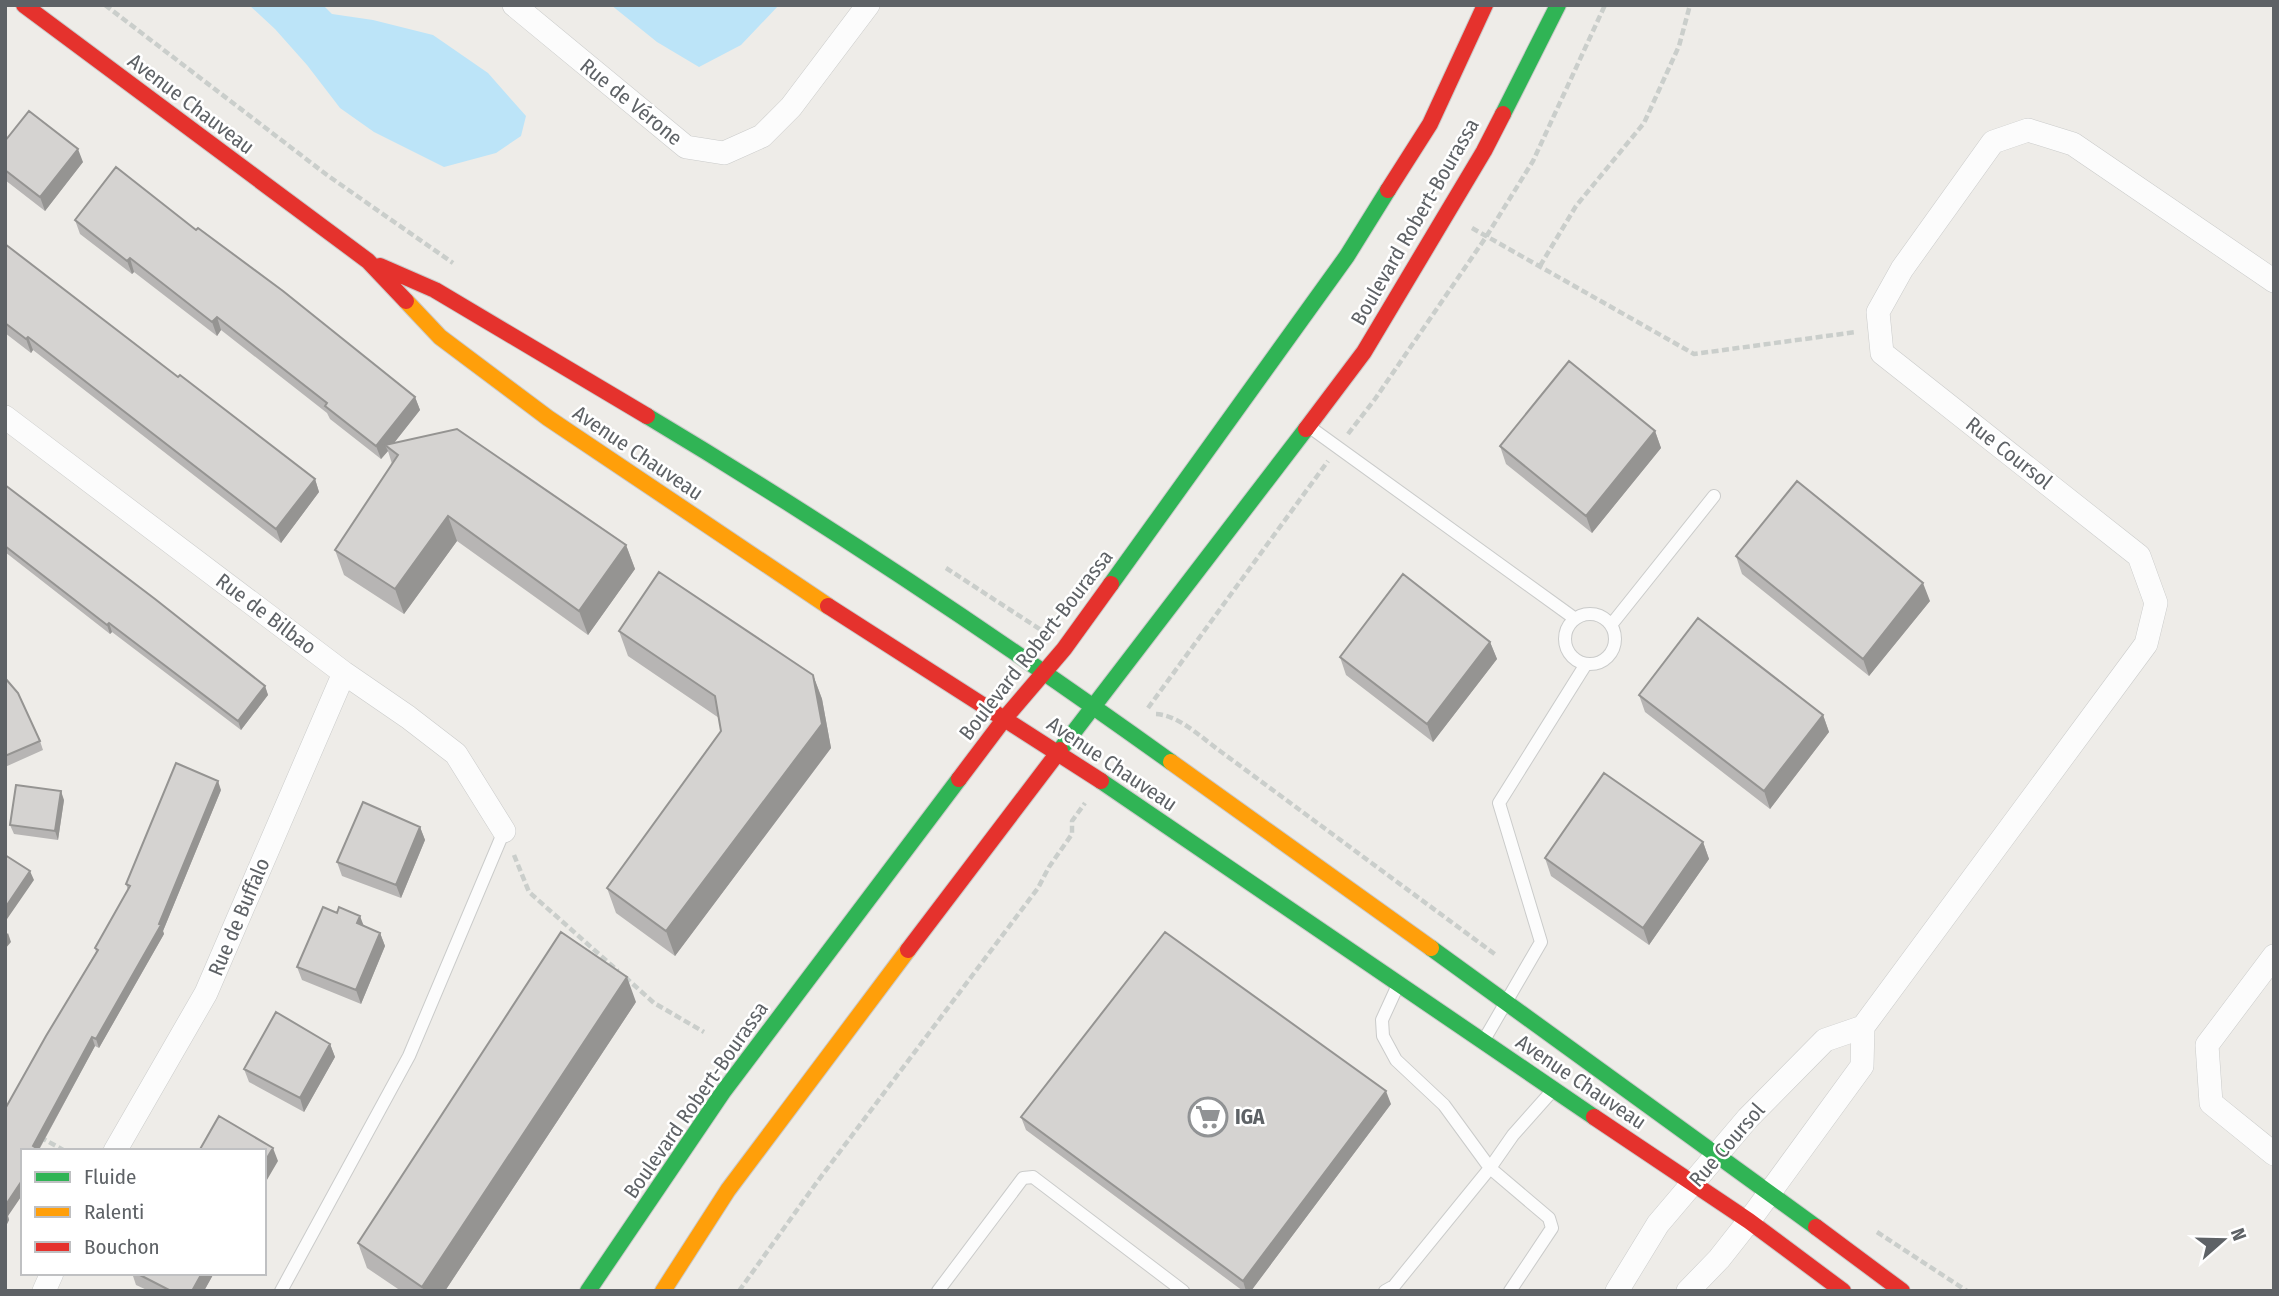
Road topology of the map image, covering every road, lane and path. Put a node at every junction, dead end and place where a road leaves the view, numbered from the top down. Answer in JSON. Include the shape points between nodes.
{"nodes":[{"id":1,"x":24,"y":5,"type":"edge"},
{"id":2,"x":105,"y":5,"type":"edge"},
{"id":3,"x":514,"y":5,"type":"edge"},
{"id":4,"x":868,"y":5,"type":"edge"},
{"id":5,"x":1485,"y":5,"type":"edge"},
{"id":6,"x":1558,"y":5,"type":"edge"},
{"id":7,"x":1690,"y":5,"type":"edge"},
{"id":8,"x":1463,"y":222,"type":"dead end"},
{"id":9,"x":368,"y":261,"type":"junction"},
{"id":10,"x":457,"y":266,"type":"dead end"},
{"id":11,"x":1540,"y":266,"type":"junction"},
{"id":12,"x":2274,"y":281,"type":"edge"},
{"id":13,"x":1879,"y":329,"type":"junction"},
{"id":14,"x":5,"y":417,"type":"edge"},
{"id":15,"x":1308,"y":425,"type":"junction"},
{"id":16,"x":1714,"y":496,"type":"dead end"},
{"id":17,"x":943,"y":566,"type":"dead end"},
{"id":18,"x":1574,"y":618,"type":"junction"},
{"id":19,"x":1611,"y":625,"type":"junction"},
{"id":20,"x":1038,"y":628,"type":"dead end"},
{"id":21,"x":1586,"y":664,"type":"junction"},
{"id":22,"x":1043,"y":672,"type":"junction"},
{"id":23,"x":344,"y":673,"type":"junction"},
{"id":24,"x":1095,"y":707,"type":"junction"},
{"id":25,"x":1143,"y":714,"type":"dead end"},
{"id":26,"x":1004,"y":718,"type":"junction"},
{"id":27,"x":1059,"y":754,"type":"junction"},
{"id":28,"x":1072,"y":821,"type":"dead end"},
{"id":29,"x":504,"y":831,"type":"junction"},
{"id":30,"x":2274,"y":956,"type":"edge"},
{"id":31,"x":1523,"y":975,"type":"junction"},
{"id":32,"x":1398,"y":984,"type":"junction"},
{"id":33,"x":1506,"y":1004,"type":"junction"},
{"id":34,"x":1863,"y":1027,"type":"junction"},
{"id":35,"x":704,"y":1032,"type":"dead end"},
{"id":36,"x":1483,"y":1042,"type":"junction"},
{"id":37,"x":1553,"y":1090,"type":"junction"},
{"id":38,"x":29,"y":1132,"type":"edge"},
{"id":39,"x":61,"y":1149,"type":"edge"},
{"id":40,"x":116,"y":1149,"type":"edge"},
{"id":41,"x":1717,"y":1154,"type":"junction"},
{"id":42,"x":2274,"y":1154,"type":"edge"},
{"id":43,"x":1490,"y":1168,"type":"junction"},
{"id":44,"x":1693,"y":1183,"type":"junction"},
{"id":45,"x":1768,"y":1192,"type":"junction"},
{"id":46,"x":1749,"y":1221,"type":"junction"},
{"id":47,"x":1867,"y":1225,"type":"dead end"},
{"id":48,"x":51,"y":1275,"type":"edge"},
{"id":49,"x":1393,"y":1289,"type":"edge"},
{"id":50,"x":44,"y":1291,"type":"edge"},
{"id":51,"x":281,"y":1291,"type":"edge"},
{"id":52,"x":588,"y":1291,"type":"edge"},
{"id":53,"x":663,"y":1291,"type":"edge"},
{"id":54,"x":738,"y":1291,"type":"edge"},
{"id":55,"x":937,"y":1291,"type":"edge"},
{"id":56,"x":1183,"y":1291,"type":"edge"},
{"id":57,"x":1510,"y":1291,"type":"edge"},
{"id":58,"x":1617,"y":1291,"type":"edge"},
{"id":59,"x":1688,"y":1291,"type":"edge"},
{"id":60,"x":1843,"y":1291,"type":"edge"},
{"id":61,"x":1902,"y":1291,"type":"edge"},
{"id":62,"x":1967,"y":1291,"type":"edge"}],
"edges":[{"from":1,"to":9,"type":"main road","name":"Avenue Chauveau"},
{"from":2,"to":10,"type":"path","via":[[327,175]]},
{"from":3,"to":4,"type":"street","name":"Rue de Vérone","via":[[686,147],[724,153],[762,136],[791,107]]},
{"from":5,"to":22,"type":"main road","name":"Boulevard Robert-Bourassa","via":[[1430,124],[1347,256]]},
{"from":6,"to":15,"type":"main road","name":"Boulevard Robert-Bourassa","via":[[1484,151],[1364,352]]},
{"from":7,"to":11,"type":"path","via":[[1679,46],[1644,123],[1576,206]]},
{"from":8,"to":11,"type":"path"},
{"from":9,"to":22,"type":"main road","name":"Avenue Chauveau","via":[[435,290],[734,468]]},
{"from":9,"to":26,"type":"main road","name":"Avenue Chauveau","via":[[440,337],[548,418],[800,588]]},
{"from":11,"to":13,"type":"path","via":[[1694,354]]},
{"from":12,"to":13,"type":"street","via":[[2073,144],[2028,130],[1993,142],[1902,269],[1878,312]]},
{"from":13,"to":34,"type":"street","name":"Rue Coursol","via":[[1882,353],[2139,556],[2156,603],[2146,644]]},
{"from":14,"to":23,"type":"street","name":"Rue de Bilbao"},
{"from":15,"to":18,"type":"lane"},
{"from":15,"to":24,"type":"main road","name":"Boulevard Robert-Bourassa"},
{"from":16,"to":19,"type":"lane"},
{"from":17,"to":20,"type":"path"},
{"from":18,"to":19,"type":"lane","via":[[1598,614]]},
{"from":18,"to":21,"type":"lane","via":[[1565,632],[1566,649]]},
{"from":19,"to":21,"type":"lane","via":[[1615,641],[1609,656]]},
{"from":21,"to":31,"type":"lane","via":[[1499,803],[1541,942]]},
{"from":22,"to":24,"type":"main road","name":"Avenue Chauveau"},
{"from":22,"to":26,"type":"main road","name":"Boulevard Robert-Bourassa"},
{"from":23,"to":29,"type":"street","name":"Rue de Bilbao","via":[[456,754]]},
{"from":23,"to":40,"type":"street","name":"Rue de Buffalo","via":[[206,993]]},
{"from":24,"to":27,"type":"main road","name":"Boulevard Robert-Bourassa"},
{"from":24,"to":33,"type":"main road","name":"Avenue Chauveau"},
{"from":25,"to":31,"type":"path","via":[[1163,715],[1192,731]]},
{"from":26,"to":27,"type":"main road","name":"Avenue Chauveau"},
{"from":26,"to":52,"type":"main road","name":"Boulevard Robert-Bourassa","via":[[723,1092]]},
{"from":27,"to":32,"type":"main road","name":"Avenue Chauveau"},
{"from":27,"to":53,"type":"main road","name":"Boulevard Robert-Bourassa","via":[[728,1190]]},
{"from":28,"to":54,"type":"path","via":[[1072,834],[1038,888]]},
{"from":29,"to":35,"type":"path","via":[[529,892],[654,1003]]},
{"from":29,"to":51,"type":"lane","via":[[409,1056]]},
{"from":30,"to":42,"type":"street","via":[[2207,1045],[2211,1103]]},
{"from":31,"to":33,"type":"lane"},
{"from":32,"to":36,"type":"main road","name":"Avenue Chauveau"},
{"from":32,"to":43,"type":"lane","via":[[1382,1020],[1383,1036],[1396,1060],[1444,1105]]},
{"from":33,"to":36,"type":"lane"},
{"from":33,"to":41,"type":"main road","name":"Avenue Chauveau"},
{"from":34,"to":41,"type":"street","name":"Rue Coursol","via":[[1825,1040]]},
{"from":34,"to":45,"type":"street","via":[[1862,1066]]},
{"from":36,"to":37,"type":"main road","name":"Avenue Chauveau"},
{"from":37,"to":43,"type":"lane"},
{"from":37,"to":44,"type":"main road","name":"Avenue Chauveau"},
{"from":38,"to":39,"type":"path"},
{"from":41,"to":44,"type":"street","name":"Rue Coursol"},
{"from":41,"to":45,"type":"main road","name":"Avenue Chauveau"},
{"from":43,"to":49,"type":"lane"},
{"from":43,"to":57,"type":"lane","via":[[1549,1218],[1552,1228]]},
{"from":44,"to":46,"type":"main road","name":"Avenue Chauveau"},
{"from":44,"to":58,"type":"street","name":"Rue Coursol","via":[[1658,1224]]},
{"from":45,"to":46,"type":"street"},
{"from":45,"to":61,"type":"main road","name":"Avenue Chauveau"},
{"from":46,"to":59,"type":"street"},
{"from":46,"to":60,"type":"main road","name":"Avenue Chauveau"},
{"from":47,"to":62,"type":"path"},
{"from":48,"to":50,"type":"street"},
{"from":55,"to":56,"type":"lane","via":[[1023,1178],[1033,1177]]}]}
